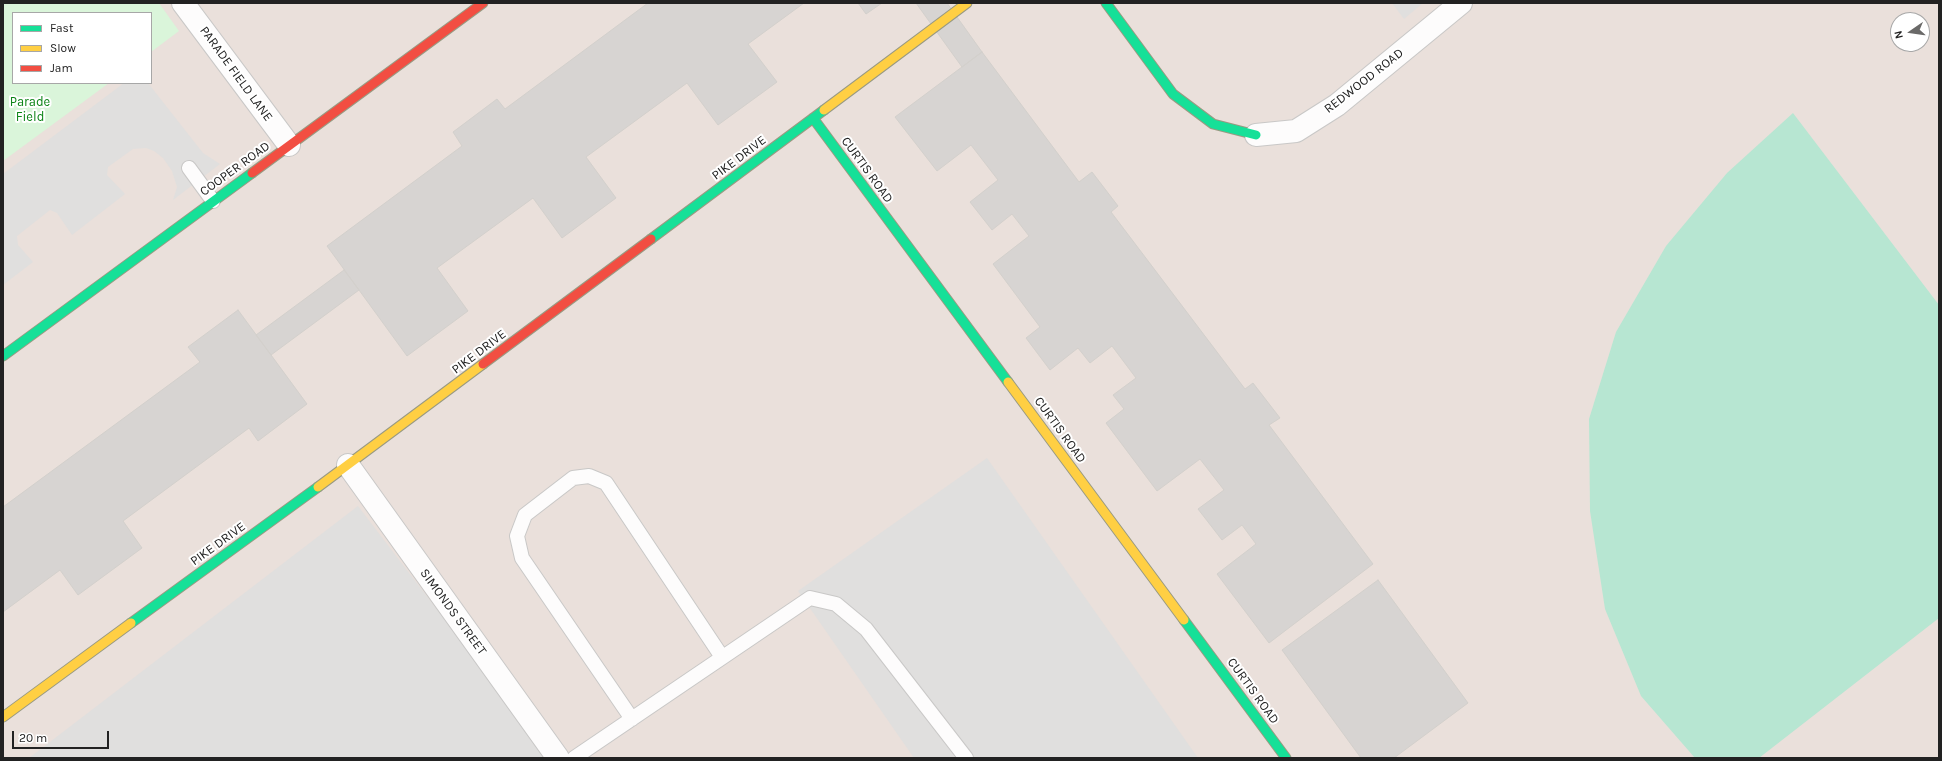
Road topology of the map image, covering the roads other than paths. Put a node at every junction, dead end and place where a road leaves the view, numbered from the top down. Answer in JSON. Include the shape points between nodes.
{"nodes":[{"id":1,"x":183,"y":3,"type":"edge"},
{"id":2,"x":483,"y":3,"type":"edge"},
{"id":3,"x":967,"y":3,"type":"edge"},
{"id":4,"x":1106,"y":3,"type":"edge"},
{"id":5,"x":1461,"y":3,"type":"edge"},
{"id":6,"x":813,"y":118,"type":"junction"},
{"id":7,"x":1256,"y":135,"type":"joint"},
{"id":8,"x":288,"y":145,"type":"junction"},
{"id":9,"x":189,"y":168,"type":"dead end"},
{"id":10,"x":213,"y":201,"type":"junction"},
{"id":11,"x":3,"y":356,"type":"edge"},
{"id":12,"x":348,"y":465,"type":"junction"},
{"id":13,"x":722,"y":657,"type":"junction"},
{"id":14,"x":3,"y":717,"type":"edge"},
{"id":15,"x":632,"y":719,"type":"junction"},
{"id":16,"x":558,"y":758,"type":"edge"},
{"id":17,"x":574,"y":758,"type":"edge"},
{"id":18,"x":966,"y":758,"type":"edge"},
{"id":19,"x":1286,"y":758,"type":"edge"}],
"edges":[{"from":1,"to":8,"type":"street","name":"PARADE FIELD LANE"},
{"from":2,"to":8,"type":"street","name":"COOPER ROAD"},
{"from":3,"to":6,"type":"street","name":"PIKE DRIVE"},
{"from":4,"to":7,"type":"street","via":[[1174,94],[1213,124]]},
{"from":5,"to":7,"type":"street","name":"REDWOOD ROAD","via":[[1331,109],[1296,131]]},
{"from":6,"to":12,"type":"street","name":"PIKE DRIVE"},
{"from":6,"to":19,"type":"street","name":"CURTIS ROAD"},
{"from":8,"to":10,"type":"street","name":"COOPER ROAD"},
{"from":9,"to":10,"type":"lane"},
{"from":10,"to":11,"type":"street","name":"COOPER ROAD"},
{"from":12,"to":14,"type":"street","name":"PIKE DRIVE"},
{"from":12,"to":16,"type":"street","name":"SIMONDS STREET"},
{"from":13,"to":15,"type":"lane"},
{"from":13,"to":15,"type":"lane","via":[[606,483],[589,476],[573,478],[525,515],[517,536],[522,558]]},
{"from":13,"to":18,"type":"lane","via":[[810,598],[836,604],[866,629]]},
{"from":15,"to":17,"type":"lane"}]}
